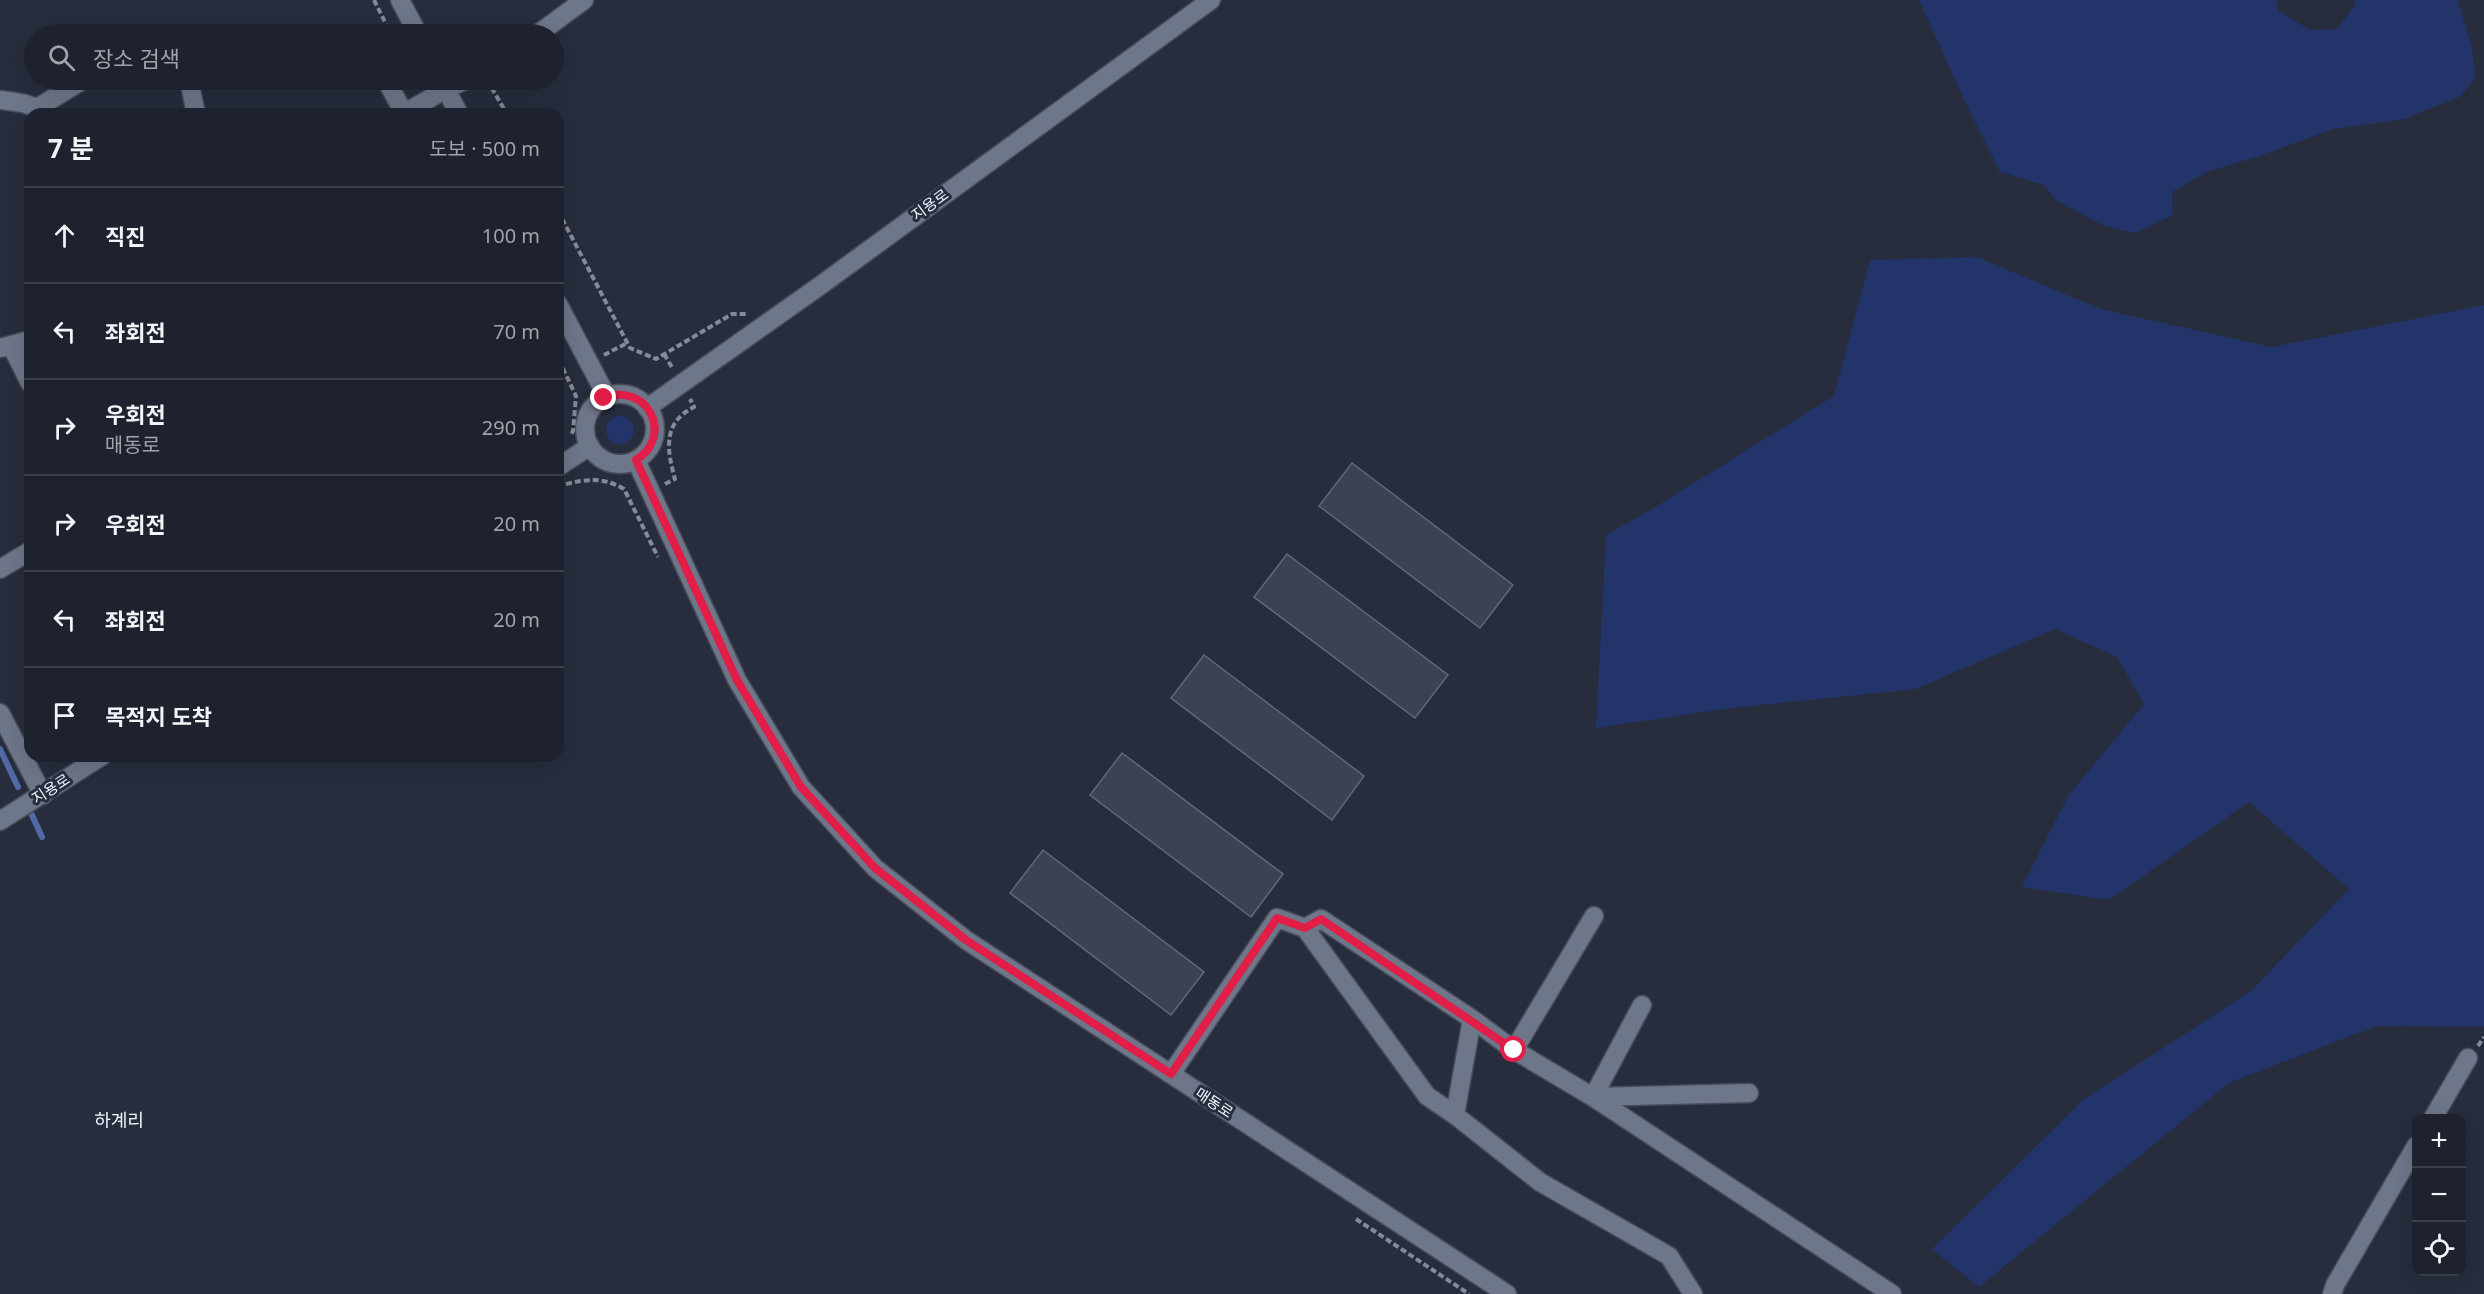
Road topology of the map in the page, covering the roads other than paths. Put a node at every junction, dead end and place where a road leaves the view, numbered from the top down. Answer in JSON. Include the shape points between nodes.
{"nodes":[{"id":1,"x":400,"y":0,"type":"edge"},
{"id":2,"x":584,"y":0,"type":"edge"},
{"id":3,"x":1211,"y":0,"type":"edge"},
{"id":4,"x":413,"y":24,"type":"edge"},
{"id":5,"x":552,"y":24,"type":"edge"},
{"id":6,"x":68,"y":90,"type":"edge"},
{"id":7,"x":191,"y":90,"type":"edge"},
{"id":8,"x":391,"y":90,"type":"edge"},
{"id":9,"x":435,"y":90,"type":"edge"},
{"id":10,"x":446,"y":90,"type":"edge"},
{"id":11,"x":0,"y":100,"type":"edge"},
{"id":12,"x":32,"y":108,"type":"edge"},
{"id":13,"x":43,"y":108,"type":"edge"},
{"id":14,"x":195,"y":108,"type":"edge"},
{"id":15,"x":401,"y":108,"type":"edge"},
{"id":16,"x":412,"y":108,"type":"edge"},
{"id":17,"x":456,"y":108,"type":"edge"},
{"id":18,"x":564,"y":315,"type":"edge"},
{"id":19,"x":24,"y":342,"type":"edge"},
{"id":20,"x":5,"y":347,"type":"edge"},
{"id":21,"x":24,"y":374,"type":"edge"},
{"id":22,"x":607,"y":397,"type":"junction"},
{"id":23,"x":647,"y":408,"type":"junction"},
{"id":24,"x":590,"y":446,"type":"junction"},
{"id":25,"x":636,"y":460,"type":"junction"},
{"id":26,"x":564,"y":463,"type":"edge"},
{"id":27,"x":24,"y":555,"type":"edge"},
{"id":28,"x":0,"y":569,"type":"edge"},
{"id":29,"x":0,"y":713,"type":"edge"},
{"id":30,"x":24,"y":759,"type":"edge"},
{"id":31,"x":26,"y":762,"type":"edge"},
{"id":32,"x":93,"y":762,"type":"edge"},
{"id":33,"x":43,"y":795,"type":"junction"},
{"id":34,"x":1,"y":817,"type":"edge"},
{"id":35,"x":1594,"y":916,"type":"dead end"},
{"id":36,"x":1305,"y":928,"type":"junction"},
{"id":37,"x":1642,"y":1005,"type":"dead end"},
{"id":38,"x":1472,"y":1019,"type":"junction"},
{"id":39,"x":1514,"y":1050,"type":"junction"},
{"id":40,"x":2468,"y":1058,"type":"dead end"},
{"id":41,"x":1171,"y":1074,"type":"junction"},
{"id":42,"x":1749,"y":1093,"type":"dead end"},
{"id":43,"x":1593,"y":1097,"type":"junction"},
{"id":44,"x":2436,"y":1114,"type":"edge"},
{"id":45,"x":1455,"y":1115,"type":"junction"},
{"id":46,"x":2412,"y":1153,"type":"edge"},
{"id":47,"x":1507,"y":1294,"type":"edge"},
{"id":48,"x":1693,"y":1294,"type":"edge"},
{"id":49,"x":1892,"y":1294,"type":"edge"},
{"id":50,"x":2332,"y":1294,"type":"edge"}],
"edges":[{"from":1,"to":4,"type":"street"},
{"from":2,"to":5,"type":"street"},
{"from":3,"to":23,"type":"street","name":"지용로"},
{"from":6,"to":13,"type":"street"},
{"from":7,"to":14,"type":"street"},
{"from":8,"to":15,"type":"street"},
{"from":9,"to":16,"type":"street"},
{"from":10,"to":17,"type":"street"},
{"from":11,"to":12,"type":"street"},
{"from":18,"to":22,"type":"street"},
{"from":19,"to":20,"type":"street"},
{"from":20,"to":21,"type":"street"},
{"from":22,"to":23,"type":"street","via":[[627,395]]},
{"from":22,"to":24,"type":"street","via":[[595,405],[586,419]]},
{"from":23,"to":25,"type":"street","via":[[653,418],[654,436],[646,453]]},
{"from":24,"to":25,"type":"street","via":[[597,456],[613,464]]},
{"from":24,"to":26,"type":"street"},
{"from":25,"to":41,"type":"street","name":"매동로","via":[[737,680],[801,787],[875,868],[957,933]]},
{"from":27,"to":28,"type":"street"},
{"from":29,"to":30,"type":"street"},
{"from":31,"to":33,"type":"street"},
{"from":32,"to":33,"type":"street","name":"지용로"},
{"from":33,"to":34,"type":"street","name":"지용로"},
{"from":35,"to":39,"type":"street"},
{"from":36,"to":38,"type":"street","via":[[1321,919]]},
{"from":36,"to":41,"type":"street","via":[[1277,918]]},
{"from":36,"to":45,"type":"street","via":[[1426,1096]]},
{"from":37,"to":43,"type":"street"},
{"from":38,"to":39,"type":"street"},
{"from":38,"to":45,"type":"street"},
{"from":39,"to":43,"type":"street"},
{"from":40,"to":44,"type":"street"},
{"from":41,"to":47,"type":"street","name":"매동로"},
{"from":42,"to":43,"type":"street"},
{"from":43,"to":49,"type":"street"},
{"from":45,"to":48,"type":"street","via":[[1539,1182],[1669,1256]]},
{"from":46,"to":50,"type":"street"}]}
